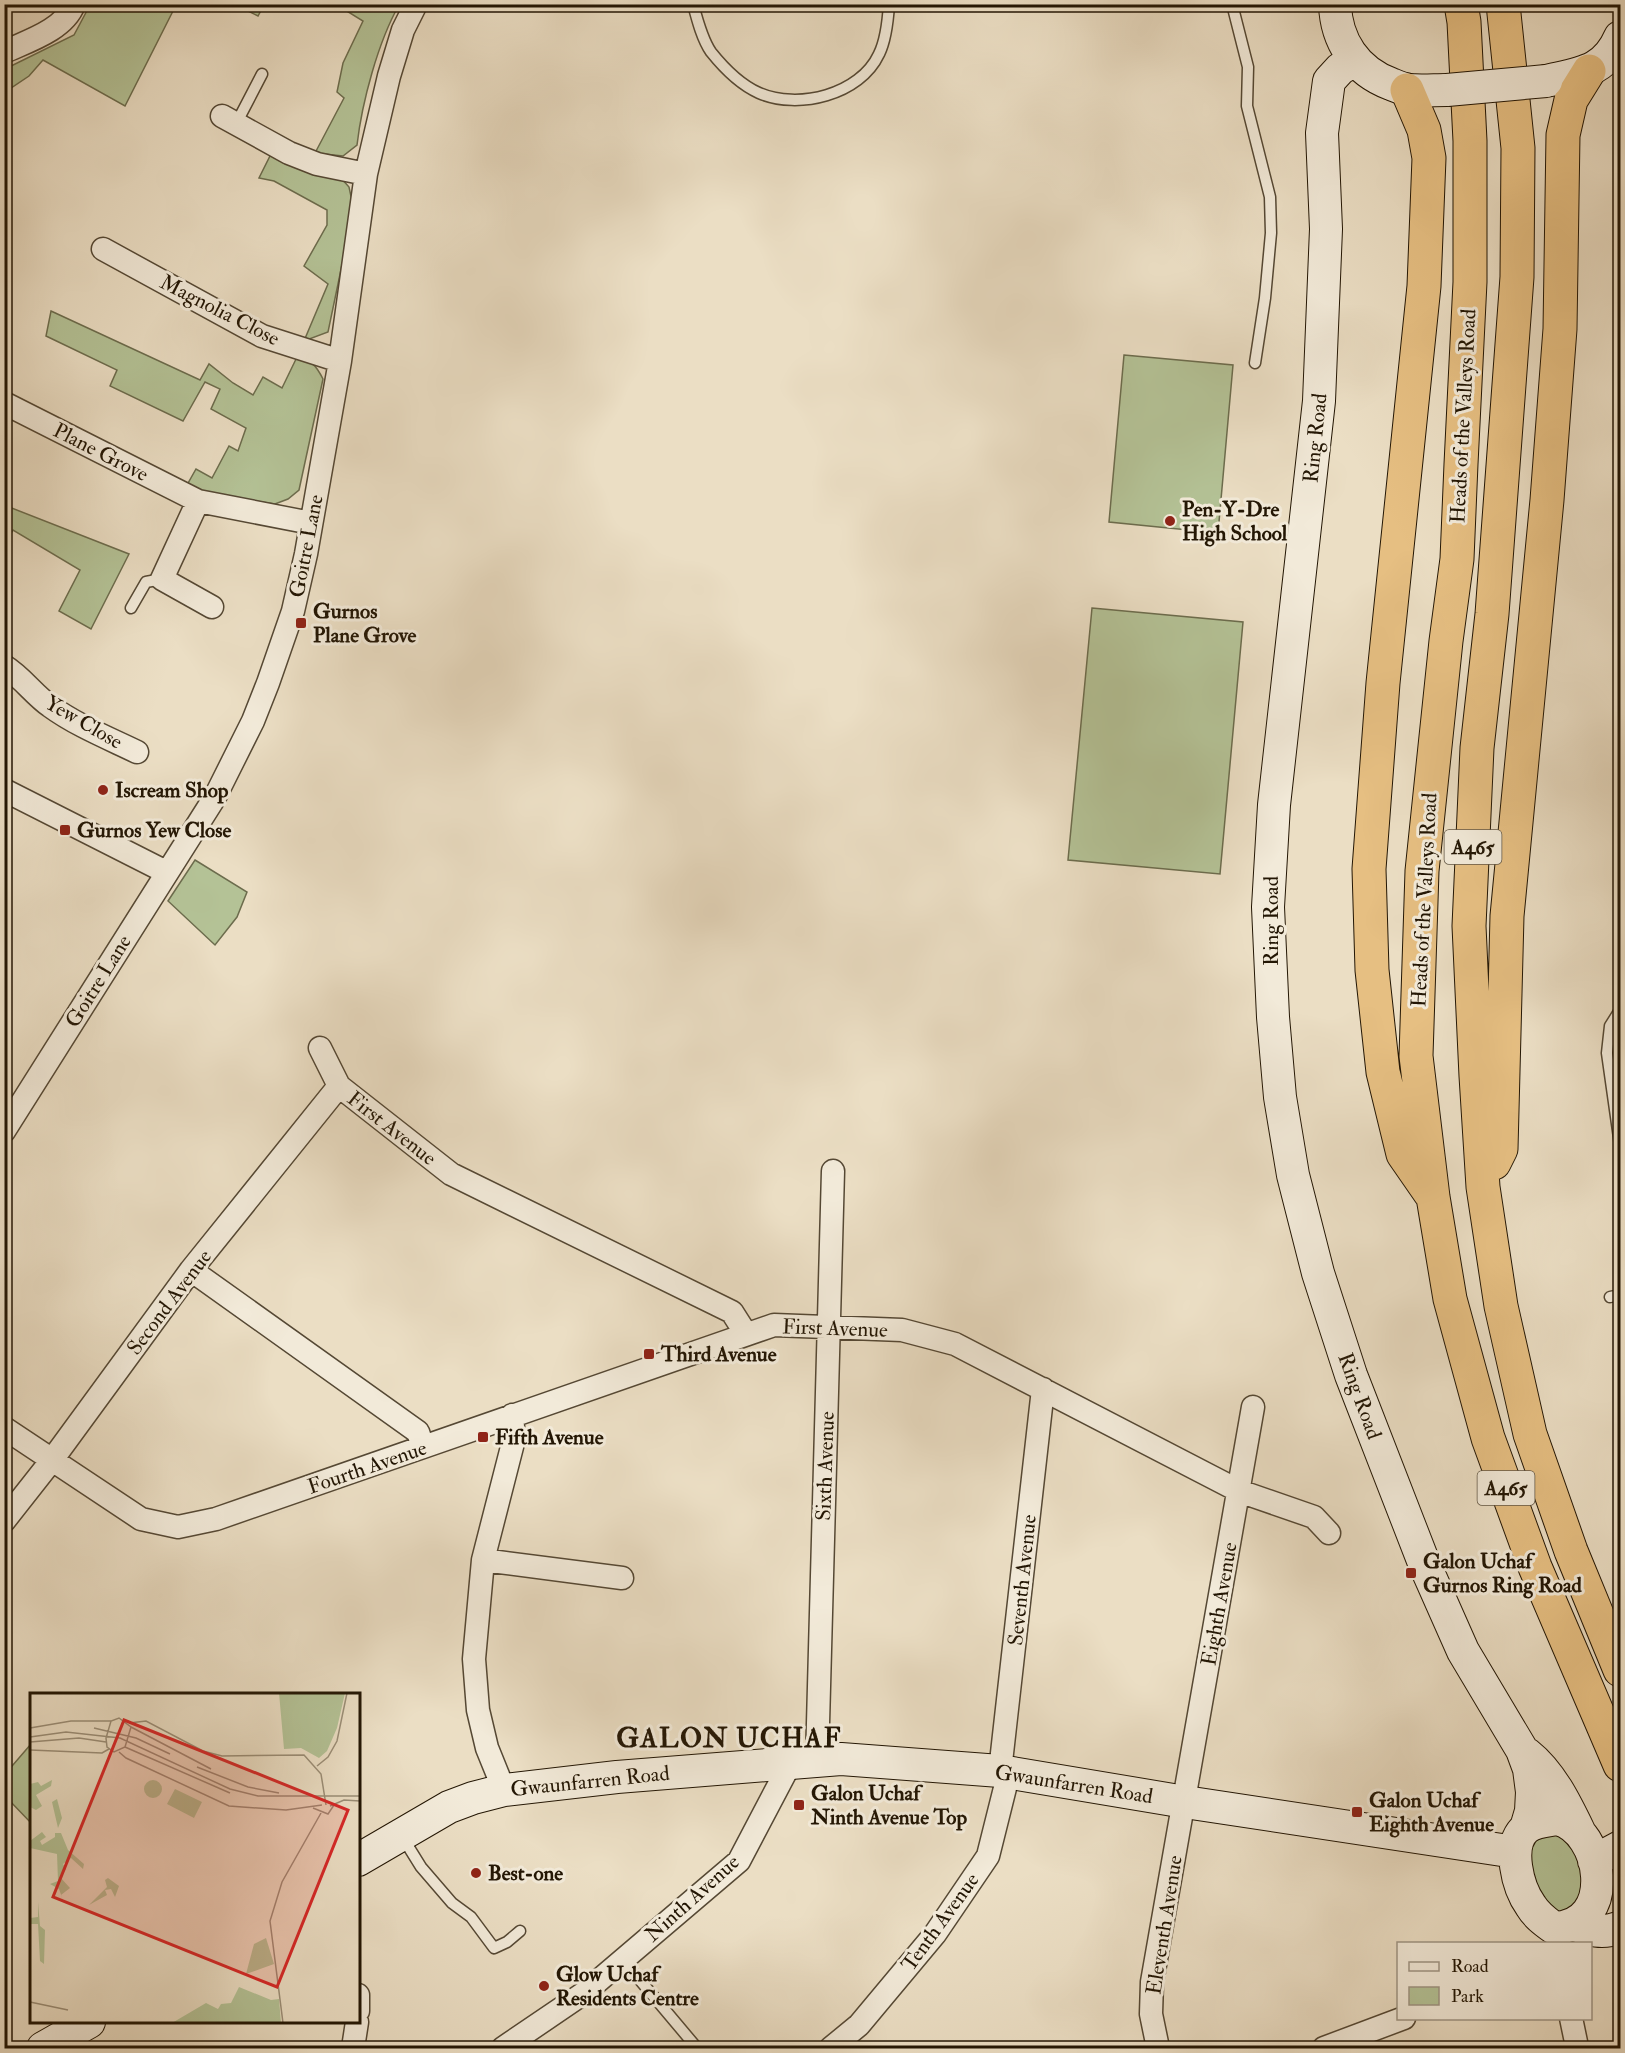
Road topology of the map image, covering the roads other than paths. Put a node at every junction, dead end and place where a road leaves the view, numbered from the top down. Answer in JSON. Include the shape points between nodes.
{"nodes":[{"id":1,"x":74,"y":4,"type":"edge"},
{"id":2,"x":416,"y":4,"type":"edge"},
{"id":3,"x":693,"y":4,"type":"edge"},
{"id":4,"x":889,"y":4,"type":"edge"},
{"id":5,"x":1232,"y":4,"type":"edge"},
{"id":6,"x":1335,"y":4,"type":"edge"},
{"id":7,"x":1461,"y":4,"type":"edge"},
{"id":8,"x":1503,"y":4,"type":"edge"},
{"id":9,"x":1619,"y":45,"type":"edge"},
{"id":10,"x":4,"y":52,"type":"edge"},
{"id":11,"x":1354,"y":60,"type":"junction"},
{"id":12,"x":1589,"y":71,"type":"junction"},
{"id":13,"x":262,"y":74,"type":"dead end"},
{"id":14,"x":1407,"y":90,"type":"junction"},
{"id":15,"x":229,"y":120,"type":"joint"},
{"id":16,"x":366,"y":174,"type":"junction"},
{"id":17,"x":103,"y":249,"type":"dead end"},
{"id":18,"x":340,"y":361,"type":"junction"},
{"id":19,"x":1255,"y":363,"type":"dead end"},
{"id":20,"x":4,"y":404,"type":"edge"},
{"id":21,"x":198,"y":501,"type":"junction"},
{"id":22,"x":311,"y":523,"type":"junction"},
{"id":23,"x":162,"y":579,"type":"junction"},
{"id":24,"x":212,"y":607,"type":"dead end"},
{"id":25,"x":131,"y":608,"type":"dead end"},
{"id":26,"x":4,"y":666,"type":"edge"},
{"id":27,"x":137,"y":752,"type":"dead end"},
{"id":28,"x":4,"y":790,"type":"edge"},
{"id":29,"x":166,"y":872,"type":"junction"},
{"id":30,"x":1620,"y":1010,"type":"edge"},
{"id":31,"x":320,"y":1048,"type":"dead end"},
{"id":32,"x":339,"y":1086,"type":"junction"},
{"id":33,"x":4,"y":1131,"type":"edge"},
{"id":34,"x":1620,"y":1145,"type":"edge"},
{"id":35,"x":833,"y":1171,"type":"dead end"},
{"id":36,"x":1483,"y":1187,"type":"junction"},
{"id":37,"x":1433,"y":1197,"type":"junction"},
{"id":38,"x":191,"y":1270,"type":"junction"},
{"id":39,"x":830,"y":1326,"type":"junction"},
{"id":40,"x":746,"y":1334,"type":"junction"},
{"id":41,"x":1043,"y":1389,"type":"junction"},
{"id":42,"x":1253,"y":1407,"type":"dead end"},
{"id":43,"x":512,"y":1415,"type":"junction"},
{"id":44,"x":4,"y":1428,"type":"edge"},
{"id":45,"x":423,"y":1448,"type":"junction"},
{"id":46,"x":52,"y":1460,"type":"junction"},
{"id":47,"x":1239,"y":1491,"type":"junction"},
{"id":48,"x":4,"y":1521,"type":"edge"},
{"id":49,"x":1329,"y":1533,"type":"dead end"},
{"id":50,"x":483,"y":1560,"type":"junction"},
{"id":51,"x":622,"y":1578,"type":"dead end"},
{"id":52,"x":1620,"y":1670,"type":"edge"},
{"id":53,"x":1522,"y":1750,"type":"junction"},
{"id":54,"x":804,"y":1761,"type":"junction"},
{"id":55,"x":1620,"y":1765,"type":"edge"},
{"id":56,"x":1005,"y":1772,"type":"junction"},
{"id":57,"x":504,"y":1790,"type":"junction"},
{"id":58,"x":1185,"y":1802,"type":"junction"},
{"id":59,"x":1579,"y":1831,"type":"junction"},
{"id":60,"x":401,"y":1835,"type":"junction"},
{"id":61,"x":1521,"y":1840,"type":"junction"},
{"id":62,"x":1607,"y":1854,"type":"edge"},
{"id":63,"x":360,"y":1859,"type":"edge"},
{"id":64,"x":1597,"y":1893,"type":"junction"},
{"id":65,"x":1619,"y":1928,"type":"edge"},
{"id":66,"x":520,"y":1931,"type":"dead end"},
{"id":67,"x":1561,"y":1932,"type":"edge"},
{"id":68,"x":623,"y":1960,"type":"junction"},
{"id":69,"x":1401,"y":2020,"type":"edge"},
{"id":70,"x":1571,"y":2020,"type":"edge"},
{"id":71,"x":87,"y":2023,"type":"edge"},
{"id":72,"x":357,"y":2023,"type":"edge"},
{"id":73,"x":43,"y":2049,"type":"edge"},
{"id":74,"x":353,"y":2049,"type":"edge"},
{"id":75,"x":502,"y":2049,"type":"edge"},
{"id":76,"x":697,"y":2049,"type":"edge"},
{"id":77,"x":831,"y":2049,"type":"edge"},
{"id":78,"x":1158,"y":2049,"type":"edge"},
{"id":79,"x":1324,"y":2049,"type":"edge"},
{"id":80,"x":1575,"y":2049,"type":"edge"}],
"edges":[{"from":1,"to":10,"type":"street","via":[[63,22]]},
{"from":2,"to":16,"type":"street","name":"Goitre Lane","via":[[403,30],[389,76]]},
{"from":3,"to":4,"type":"lane","via":[[710,50],[734,76],[759,93],[786,101],[817,98],[844,88],[865,74],[879,54]]},
{"from":5,"to":19,"type":"lane","via":[[1248,67],[1247,106],[1270,197],[1267,277]]},
{"from":6,"to":11,"type":"street","via":[[1342,40]]},
{"from":7,"to":37,"type":"highway","name":"Heads of the Valleys Road","number":"A465","via":[[1470,141],[1470,282],[1457,559],[1422,871],[1416,1056]]},
{"from":8,"to":36,"type":"highway","name":"Heads of the Valleys Road","number":"A465","via":[[1518,148],[1517,277],[1493,602],[1477,748],[1469,926]]},
{"from":9,"to":12,"type":"street","via":[[1604,62]]},
{"from":11,"to":14,"type":"street","via":[[1375,78]]},
{"from":11,"to":53,"type":"street","name":"Ring Road","via":[[1329,81],[1322,133],[1326,229],[1319,401],[1274,805],[1268,907],[1280,1097],[1293,1175],[1318,1273],[1351,1375],[1424,1563],[1463,1651]]},
{"from":12,"to":14,"type":"street","bridge":true,"via":[[1546,81]]},
{"from":12,"to":36,"type":"highway","via":[[1571,100],[1563,135],[1560,329],[1507,916],[1501,1149]]},
{"from":13,"to":15,"type":"lane"},
{"from":14,"to":37,"type":"highway","via":[[1424,130],[1429,158],[1424,286],[1383,683],[1369,869],[1372,970],[1383,1072],[1403,1154]]},
{"from":15,"to":16,"type":"street","via":[[289,153]]},
{"from":16,"to":18,"type":"street","name":"Goitre Lane"},
{"from":17,"to":18,"type":"street","name":"Magnolia Close","via":[[262,336]]},
{"from":18,"to":22,"type":"street","name":"Goitre Lane"},
{"from":20,"to":21,"type":"street","name":"Plane Grove"},
{"from":21,"to":22,"type":"street","name":"Plane Grove"},
{"from":21,"to":23,"type":"street"},
{"from":22,"to":29,"type":"street","name":"Goitre Lane","via":[[293,610],[253,721],[215,797]]},
{"from":23,"to":24,"type":"street"},
{"from":23,"to":25,"type":"lane","via":[[146,582]]},
{"from":26,"to":27,"type":"street","name":"Yew Close","via":[[49,706]]},
{"from":28,"to":29,"type":"street"},
{"from":29,"to":33,"type":"street","name":"Goitre Lane"},
{"from":30,"to":34,"type":"lane","via":[[1610,1026],[1606,1053]]},
{"from":31,"to":32,"type":"street","name":"First Avenue"},
{"from":32,"to":38,"type":"street","name":"Second Avenue"},
{"from":32,"to":40,"type":"street","name":"First Avenue","via":[[451,1174],[732,1312]]},
{"from":35,"to":39,"type":"street","name":"Sixth Avenue"},
{"from":36,"to":52,"type":"highway","name":"Heads of the Valleys Road","number":"A465","via":[[1501,1306],[1530,1434],[1570,1551]]},
{"from":37,"to":55,"type":"highway","name":"Heads of the Valleys Road","number":"A465","via":[[1450,1299],[1488,1438],[1535,1567]]},
{"from":38,"to":45,"type":"street","via":[[418,1432]]},
{"from":38,"to":46,"type":"street","name":"Second Avenue"},
{"from":39,"to":40,"type":"street","name":"First Avenue","via":[[774,1325]]},
{"from":39,"to":41,"type":"street","name":"First Avenue","via":[[902,1330],[956,1344]]},
{"from":39,"to":54,"type":"street","name":"Sixth Avenue"},
{"from":40,"to":43,"type":"street","name":"Fourth Avenue"},
{"from":41,"to":47,"type":"street","name":"First Avenue"},
{"from":41,"to":56,"type":"street","name":"Seventh Avenue"},
{"from":42,"to":47,"type":"street","name":"Eighth Avenue"},
{"from":43,"to":45,"type":"street","name":"Fourth Avenue"},
{"from":43,"to":50,"type":"street","via":[[514,1439]]},
{"from":44,"to":46,"type":"street","name":"Fourth Avenue"},
{"from":45,"to":46,"type":"street","name":"Fourth Avenue","via":[[216,1519],[178,1527],[141,1519]]},
{"from":46,"to":48,"type":"street","name":"Second Avenue"},
{"from":47,"to":49,"type":"street","name":"First Avenue","via":[[1314,1517]]},
{"from":47,"to":58,"type":"street","name":"Eighth Avenue"},
{"from":50,"to":51,"type":"street"},
{"from":50,"to":57,"type":"street","via":[[474,1659],[478,1710],[487,1748]]},
{"from":53,"to":59,"type":"street","name":"Ring Road","via":[[1538,1763]]},
{"from":53,"to":61,"type":"street","name":"Ring Road","via":[[1532,1792],[1531,1811]]},
{"from":54,"to":56,"type":"street","name":"Gwaunfarren Road","via":[[841,1759]]},
{"from":54,"to":57,"type":"street","name":"Gwaunfarren Road"},
{"from":54,"to":68,"type":"street","name":"Ninth Avenue","via":[[739,1861]]},
{"from":56,"to":58,"type":"street","name":"Gwaunfarren Road"},
{"from":56,"to":77,"type":"street","name":"Tenth Avenue","via":[[988,1856],[935,1934],[859,2025]]},
{"from":57,"to":60,"type":"street","name":"Gwaunfarren Road","via":[[449,1807]]},
{"from":58,"to":61,"type":"street","name":"Gwaunfarren Road"},
{"from":58,"to":78,"type":"street","name":"Eleventh Avenue","via":[[1152,1982],[1151,2014]]},
{"from":59,"to":61,"type":"street","via":[[1557,1819],[1533,1824]]},
{"from":59,"to":62,"type":"street","via":[[1588,1844]]},
{"from":60,"to":63,"type":"street","name":"Gwaunfarren Road"},
{"from":60,"to":66,"type":"lane","via":[[421,1867],[452,1903],[471,1917],[494,1948]]},
{"from":61,"to":67,"type":"street","via":[[1517,1871],[1529,1904],[1539,1917]]},
{"from":62,"to":64,"type":"street"},
{"from":64,"to":65,"type":"street"},
{"from":64,"to":67,"type":"street","via":[[1584,1919]]},
{"from":65,"to":67,"type":"street","via":[[1608,1932]]},
{"from":68,"to":75,"type":"street","name":"Ninth Avenue","via":[[584,1993]]},
{"from":68,"to":76,"type":"lane"},
{"from":69,"to":79,"type":"street"},
{"from":70,"to":80,"type":"street"},
{"from":71,"to":73,"type":"street"},
{"from":72,"to":74,"type":"street"}]}
